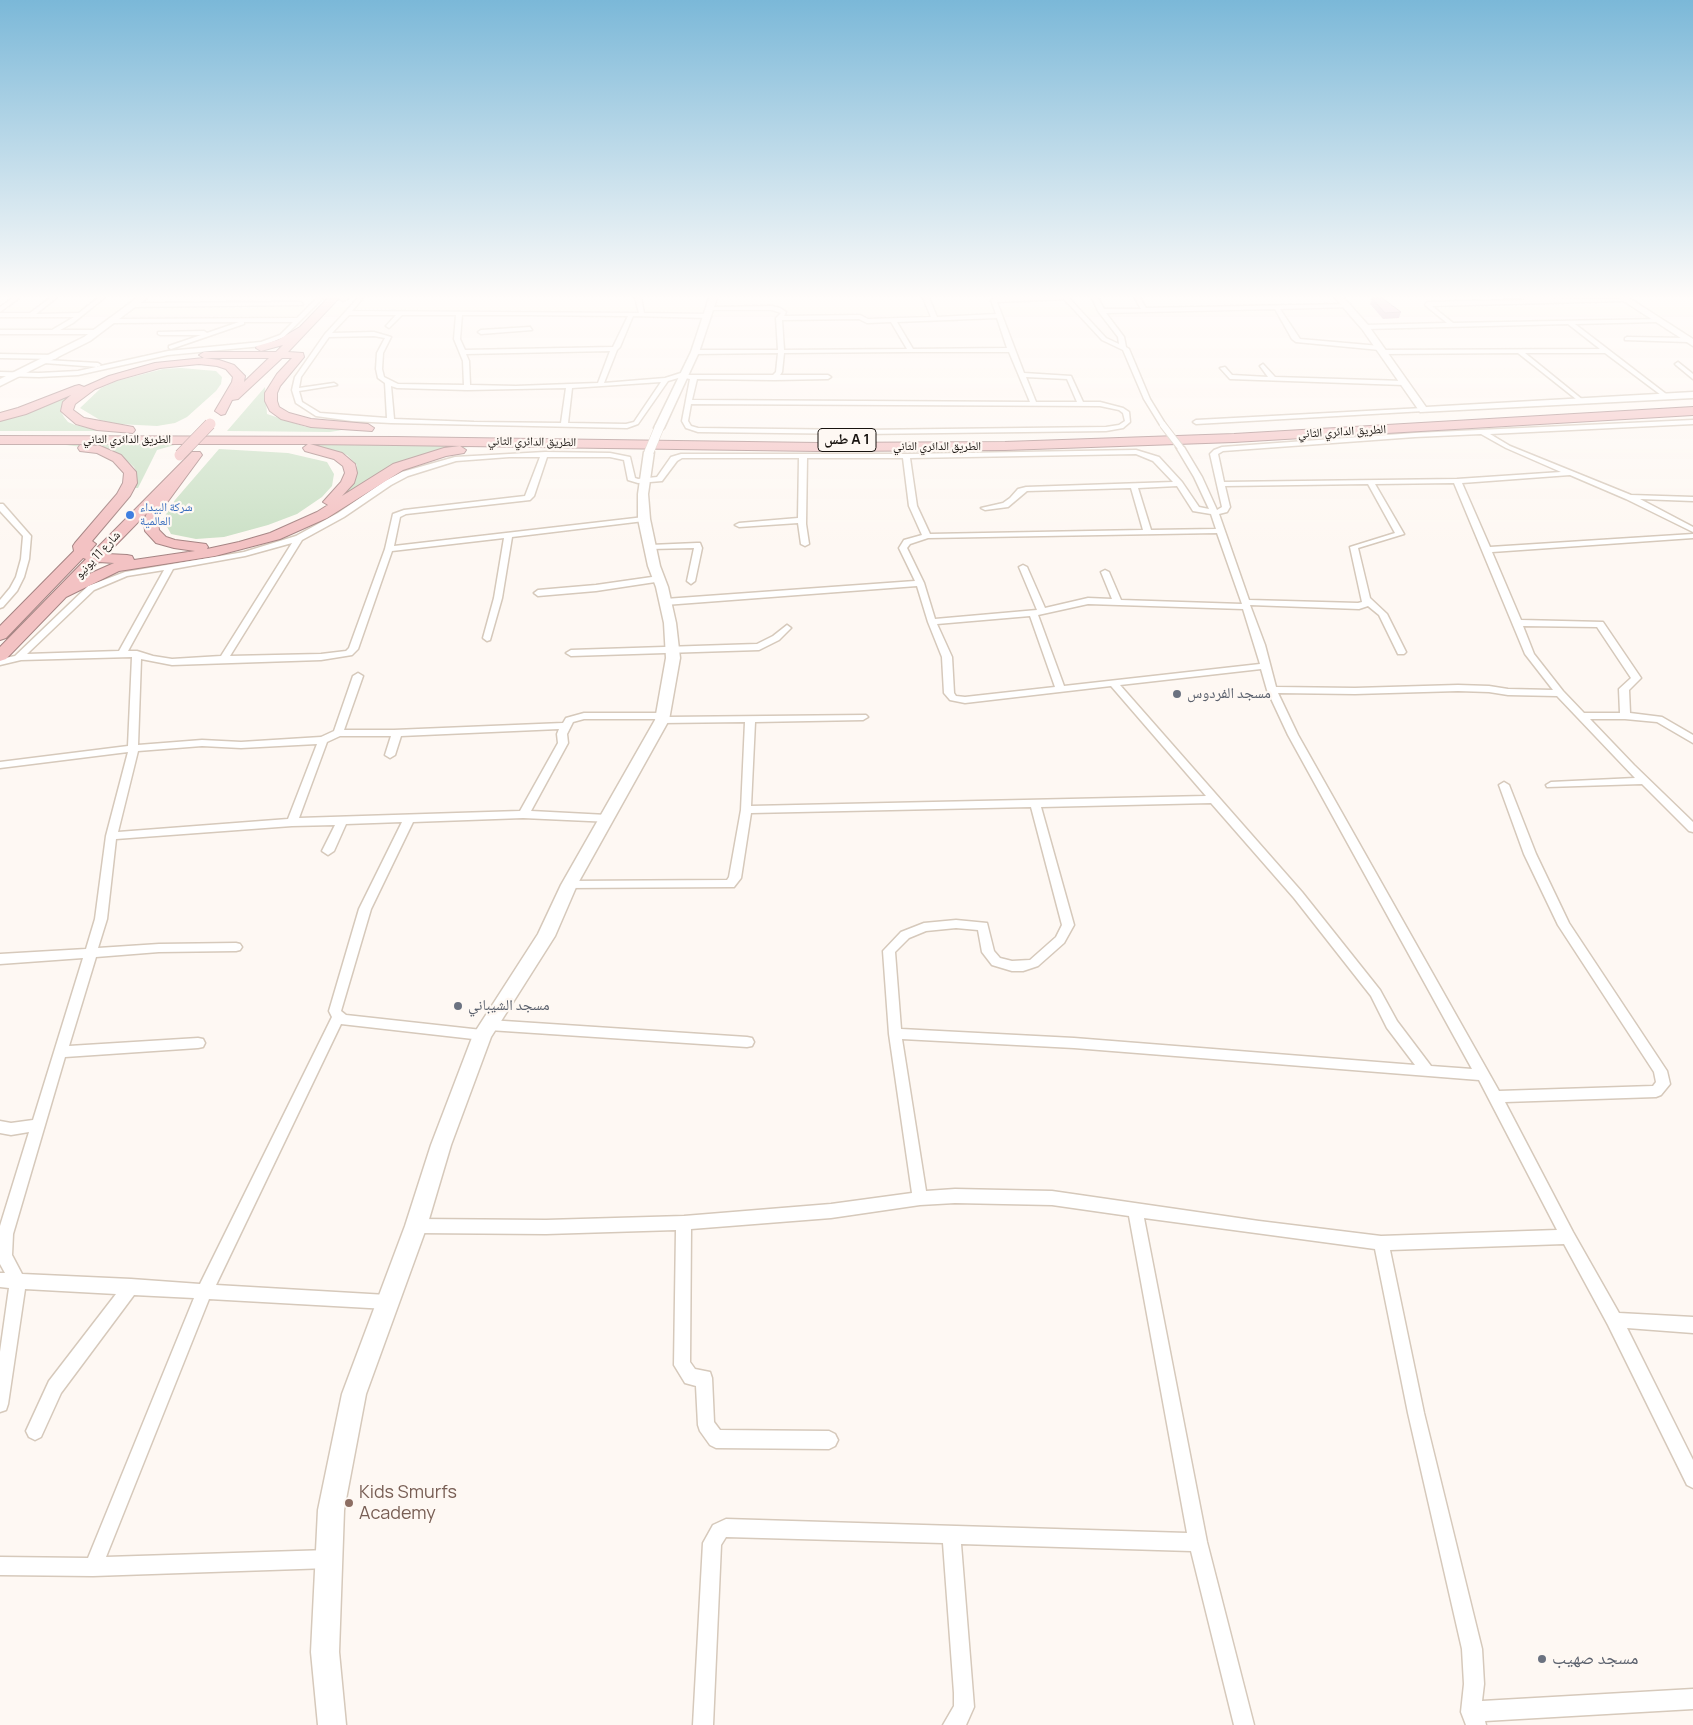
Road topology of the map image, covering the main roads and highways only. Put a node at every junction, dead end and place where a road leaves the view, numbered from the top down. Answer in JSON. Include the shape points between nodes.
{"nodes":[{"id":1,"x":106,"y":378,"type":"edge"},
{"id":2,"x":111,"y":378,"type":"edge"},
{"id":3,"x":239,"y":378,"type":"edge"},
{"id":4,"x":253,"y":378,"type":"edge"},
{"id":5,"x":269,"y":378,"type":"edge"},
{"id":6,"x":280,"y":378,"type":"edge"},
{"id":7,"x":254,"y":394,"type":"dead end"},
{"id":8,"x":1693,"y":396,"type":"edge"},
{"id":9,"x":1693,"y":405,"type":"edge"},
{"id":10,"x":221,"y":411,"type":"junction"},
{"id":11,"x":1693,"y":411,"type":"edge"},
{"id":12,"x":0,"y":417,"type":"edge"},
{"id":13,"x":1475,"y":417,"type":"junction"},
{"id":14,"x":1666,"y":423,"type":"road end"},
{"id":15,"x":225,"y":424,"type":"dead end"},
{"id":16,"x":1463,"y":424,"type":"junction"},
{"id":17,"x":0,"y":433,"type":"edge"},
{"id":18,"x":293,"y":435,"type":"junction"},
{"id":19,"x":577,"y":437,"type":"junction"},
{"id":20,"x":223,"y":441,"type":"junction"},
{"id":21,"x":0,"y":442,"type":"edge"},
{"id":22,"x":643,"y":448,"type":"junction"},
{"id":23,"x":187,"y":458,"type":"junction"},
{"id":24,"x":81,"y":552,"type":"junction"},
{"id":25,"x":184,"y":557,"type":"junction"},
{"id":26,"x":96,"y":558,"type":"junction"},
{"id":27,"x":63,"y":592,"type":"junction"},
{"id":28,"x":0,"y":635,"type":"edge"},
{"id":29,"x":0,"y":656,"type":"edge"}],
"edges":[{"from":1,"to":12,"type":"highway"},
{"from":2,"to":18,"type":"highway","via":[[77,396],[69,402],[67,411],[80,421],[122,429]]},
{"from":3,"to":10,"type":"highway"},
{"from":4,"to":10,"type":"highway"},
{"from":5,"to":7,"type":"highway"},
{"from":6,"to":19,"type":"highway","via":[[271,393],[274,408],[285,416],[311,423],[349,428]]},
{"from":8,"to":13,"type":"highway","via":[[1660,402],[1510,410]]},
{"from":9,"to":13,"type":"highway","name":"الطريق الدائري الثاني","number":"طس A 1"},
{"from":10,"to":23,"type":"highway","bridge":true},
{"from":11,"to":16,"type":"highway","name":"الطريق الدائري الثاني","number":"طس A 1"},
{"from":13,"to":19,"type":"highway","name":"الطريق الدائري الثاني","number":"طس A 1","via":[[1077,438]]},
{"from":14,"to":16,"type":"highway","via":[[1638,420],[1520,426]]},
{"from":15,"to":23,"type":"highway"},
{"from":16,"to":22,"type":"highway","name":"الطريق الدائري الثاني","number":"طس A 1","via":[[1051,445]]},
{"from":17,"to":18,"type":"highway","name":"الطريق الدائري الثاني","number":"طس A 1"},
{"from":18,"to":19,"type":"highway","name":"الطريق الدائري الثاني","number":"طس A 1"},
{"from":20,"to":21,"type":"highway","name":"الطريق الدائري الثاني","number":"طس A 1"},
{"from":20,"to":22,"type":"highway","name":"الطريق الدائري الثاني","number":"طس A 1"},
{"from":20,"to":23,"type":"highway","via":[[324,450],[349,464],[351,474],[329,503],[297,522],[248,540],[196,547],[162,540],[152,531],[151,521],[156,508]]},
{"from":21,"to":24,"type":"highway","via":[[90,449],[107,453],[125,465],[130,472],[130,483],[123,496],[80,546]]},
{"from":22,"to":25,"type":"highway","via":[[498,446],[444,452],[398,467],[299,527],[242,546]]},
{"from":23,"to":24,"type":"highway","name":"شارع 11 يونيو"},
{"from":23,"to":26,"type":"highway","name":"شارع 11 يونيو"},
{"from":24,"to":26,"type":"highway"},
{"from":24,"to":28,"type":"highway","name":"شارع 11 يونيو"},
{"from":25,"to":26,"type":"highway"},
{"from":25,"to":27,"type":"highway","via":[[115,567]]},
{"from":26,"to":27,"type":"highway","name":"شارع 11 يونيو"},
{"from":27,"to":29,"type":"highway","name":"شارع 11 يونيو"}]}
